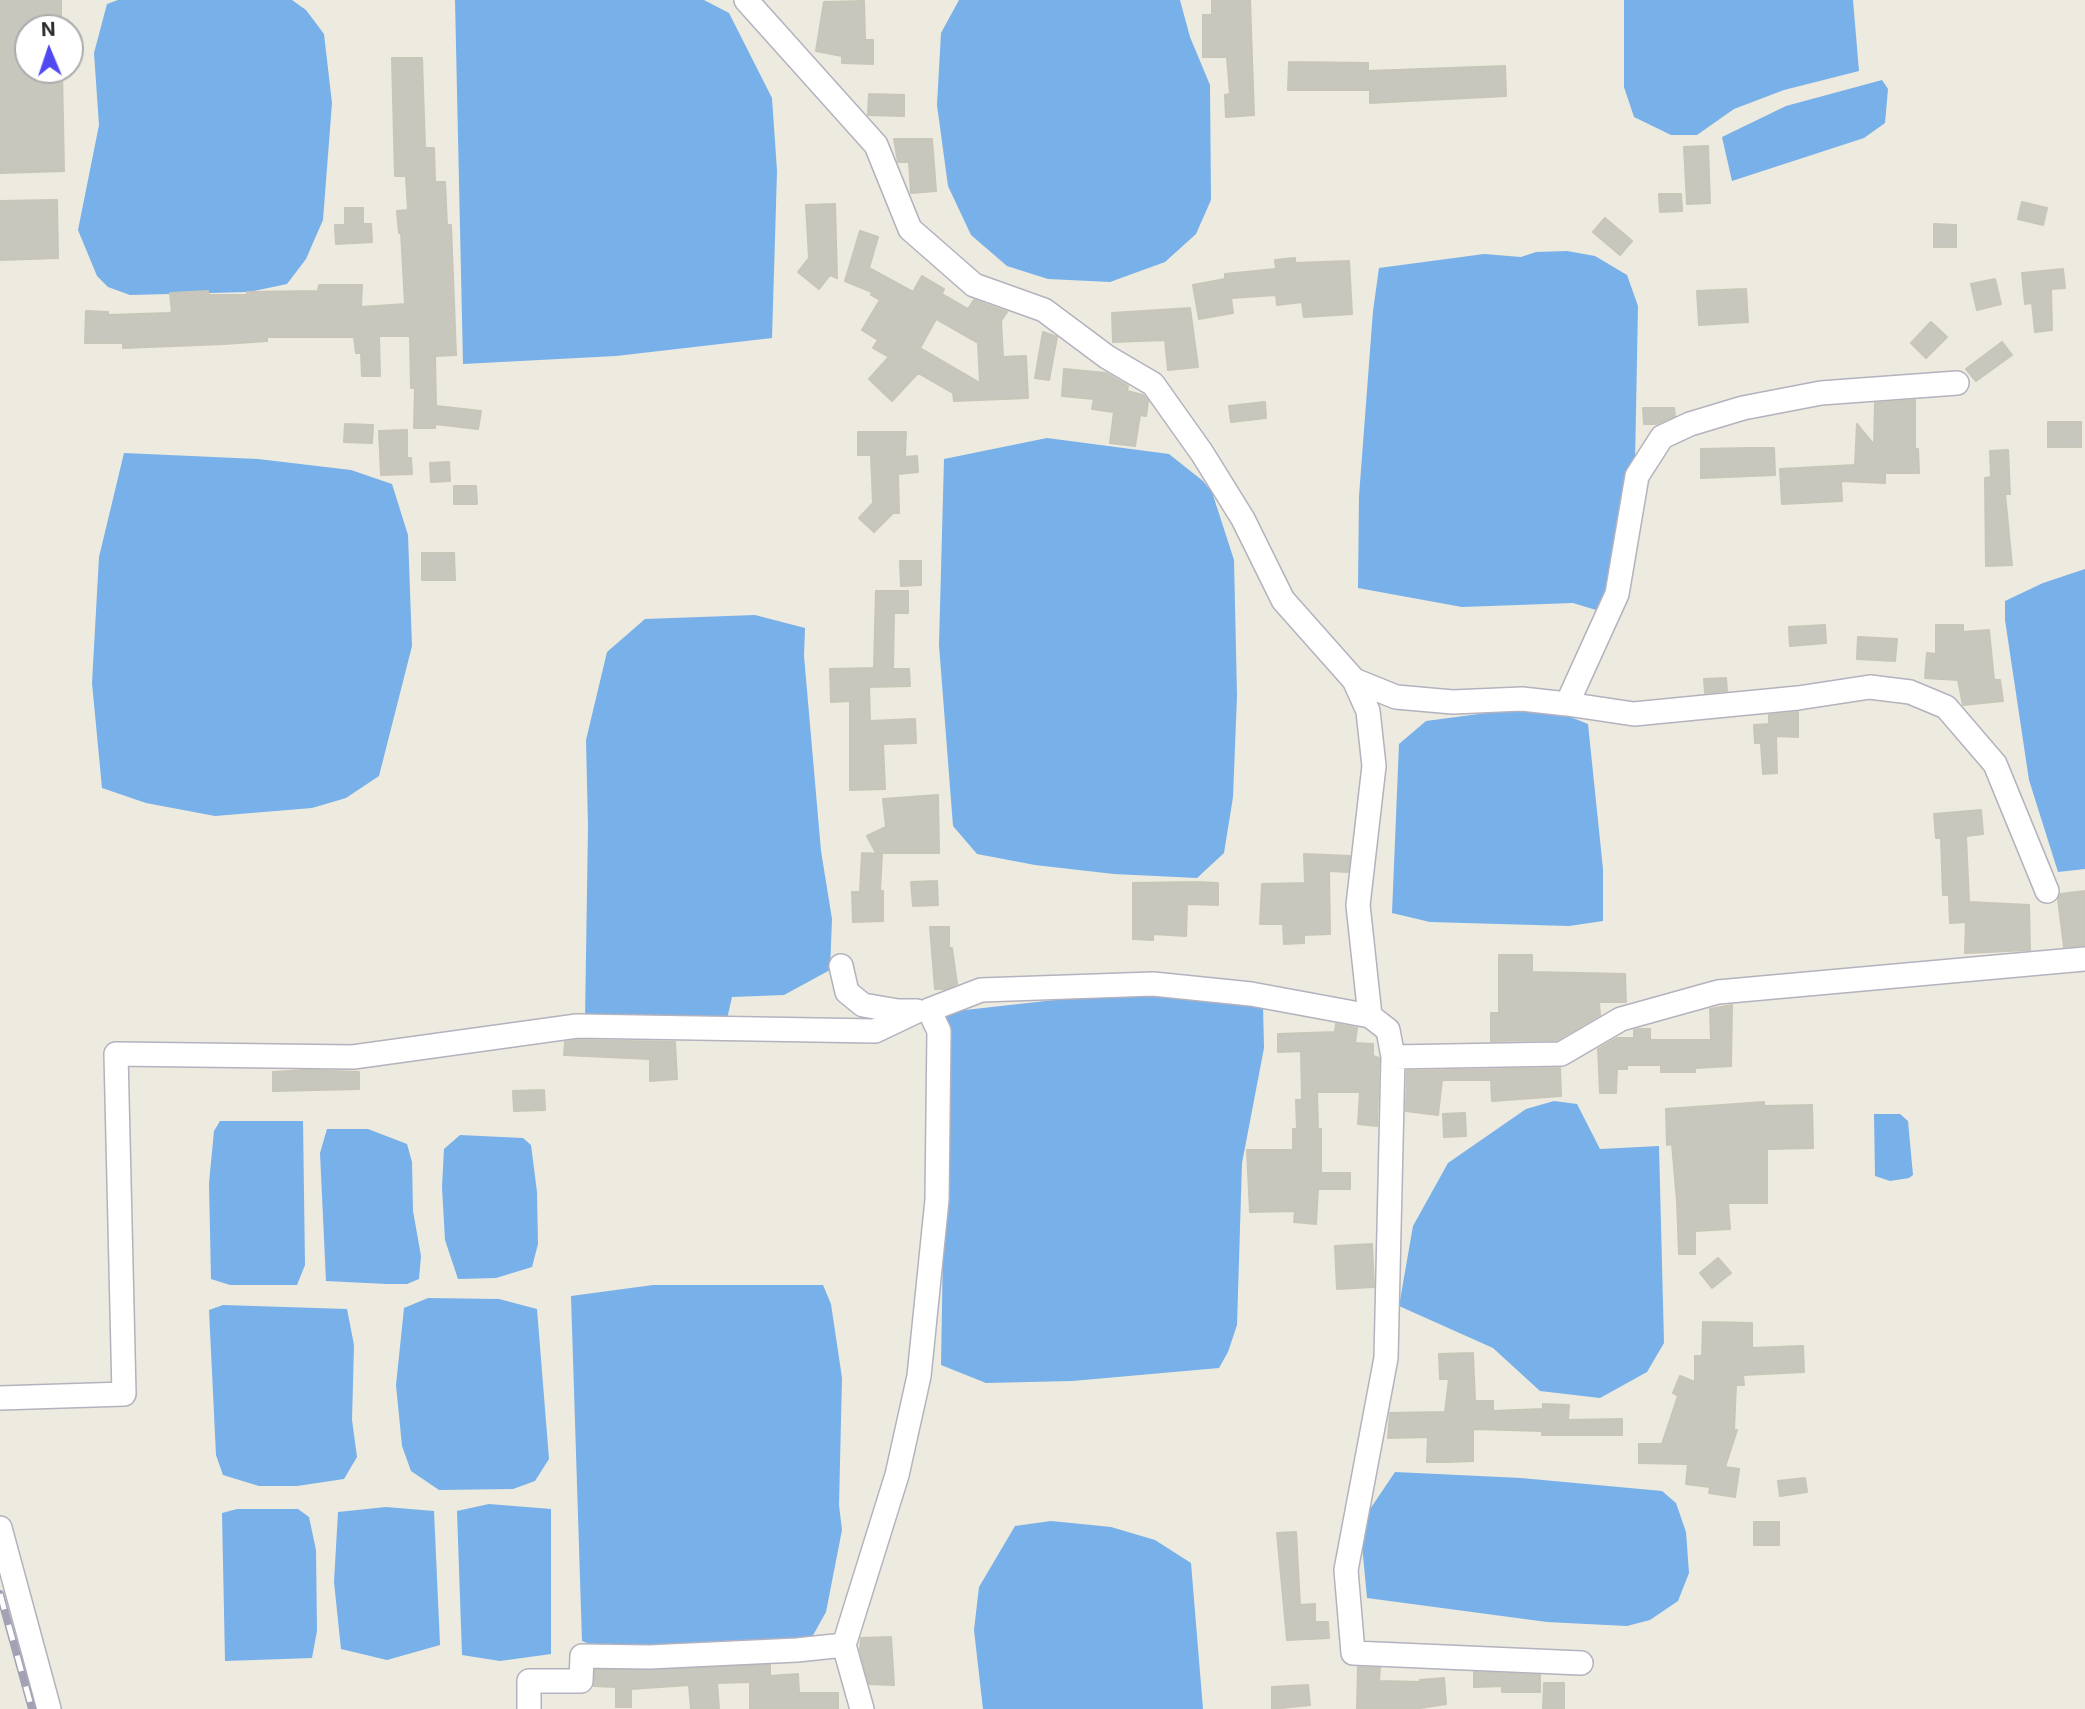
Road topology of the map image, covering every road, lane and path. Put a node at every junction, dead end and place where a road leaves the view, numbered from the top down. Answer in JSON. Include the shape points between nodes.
{"nodes":[{"id":1,"x":746,"y":0,"type":"edge"},
{"id":2,"x":1956,"y":383,"type":"dead end"},
{"id":3,"x":1353,"y":680,"type":"junction"},
{"id":4,"x":1567,"y":704,"type":"junction"},
{"id":5,"x":2047,"y":891,"type":"dead end"},
{"id":6,"x":2085,"y":959,"type":"edge"},
{"id":7,"x":841,"y":966,"type":"dead end"},
{"id":8,"x":923,"y":1010,"type":"junction"},
{"id":9,"x":1370,"y":1016,"type":"junction"},
{"id":10,"x":1393,"y":1057,"type":"junction"},
{"id":11,"x":0,"y":1398,"type":"edge"},
{"id":12,"x":0,"y":1528,"type":"edge"},
{"id":13,"x":844,"y":1645,"type":"junction"},
{"id":14,"x":1581,"y":1663,"type":"dead end"},
{"id":15,"x":49,"y":1709,"type":"edge"},
{"id":16,"x":528,"y":1709,"type":"edge"},
{"id":17,"x":862,"y":1709,"type":"edge"}],
"edges":[{"from":1,"to":3,"type":"street","via":[[876,145],[910,229],[918,237],[974,285],[1044,310],[1153,384],[1243,519],[1283,600]]},
{"from":2,"to":4,"type":"street","via":[[1821,393],[1744,408],[1662,437],[1637,476],[1617,594]]},
{"from":3,"to":4,"type":"street","via":[[1396,696]]},
{"from":3,"to":9,"type":"street","via":[[1368,711],[1374,766],[1358,905]]},
{"from":4,"to":5,"type":"street","via":[[1634,713],[1870,687],[1910,692],[1946,707],[1996,764]]},
{"from":6,"to":10,"type":"street","via":[[1718,992],[1621,1018],[1561,1055]]},
{"from":7,"to":8,"type":"street","via":[[847,992],[863,1005],[898,1012]]},
{"from":8,"to":9,"type":"street","via":[[981,990],[1153,984],[1251,994]]},
{"from":8,"to":11,"type":"street","via":[[875,1031],[577,1026],[353,1057],[116,1054],[124,1394]]},
{"from":8,"to":13,"type":"street","via":[[939,1031],[937,1200],[919,1376],[897,1475]]},
{"from":9,"to":10,"type":"street","via":[[1388,1030]]},
{"from":10,"to":14,"type":"street","via":[[1386,1358],[1346,1570],[1353,1653]]},
{"from":12,"to":15,"type":"street"},
{"from":13,"to":16,"type":"street","via":[[743,1653],[582,1656],[581,1681],[529,1681]]},
{"from":13,"to":17,"type":"street"}]}
